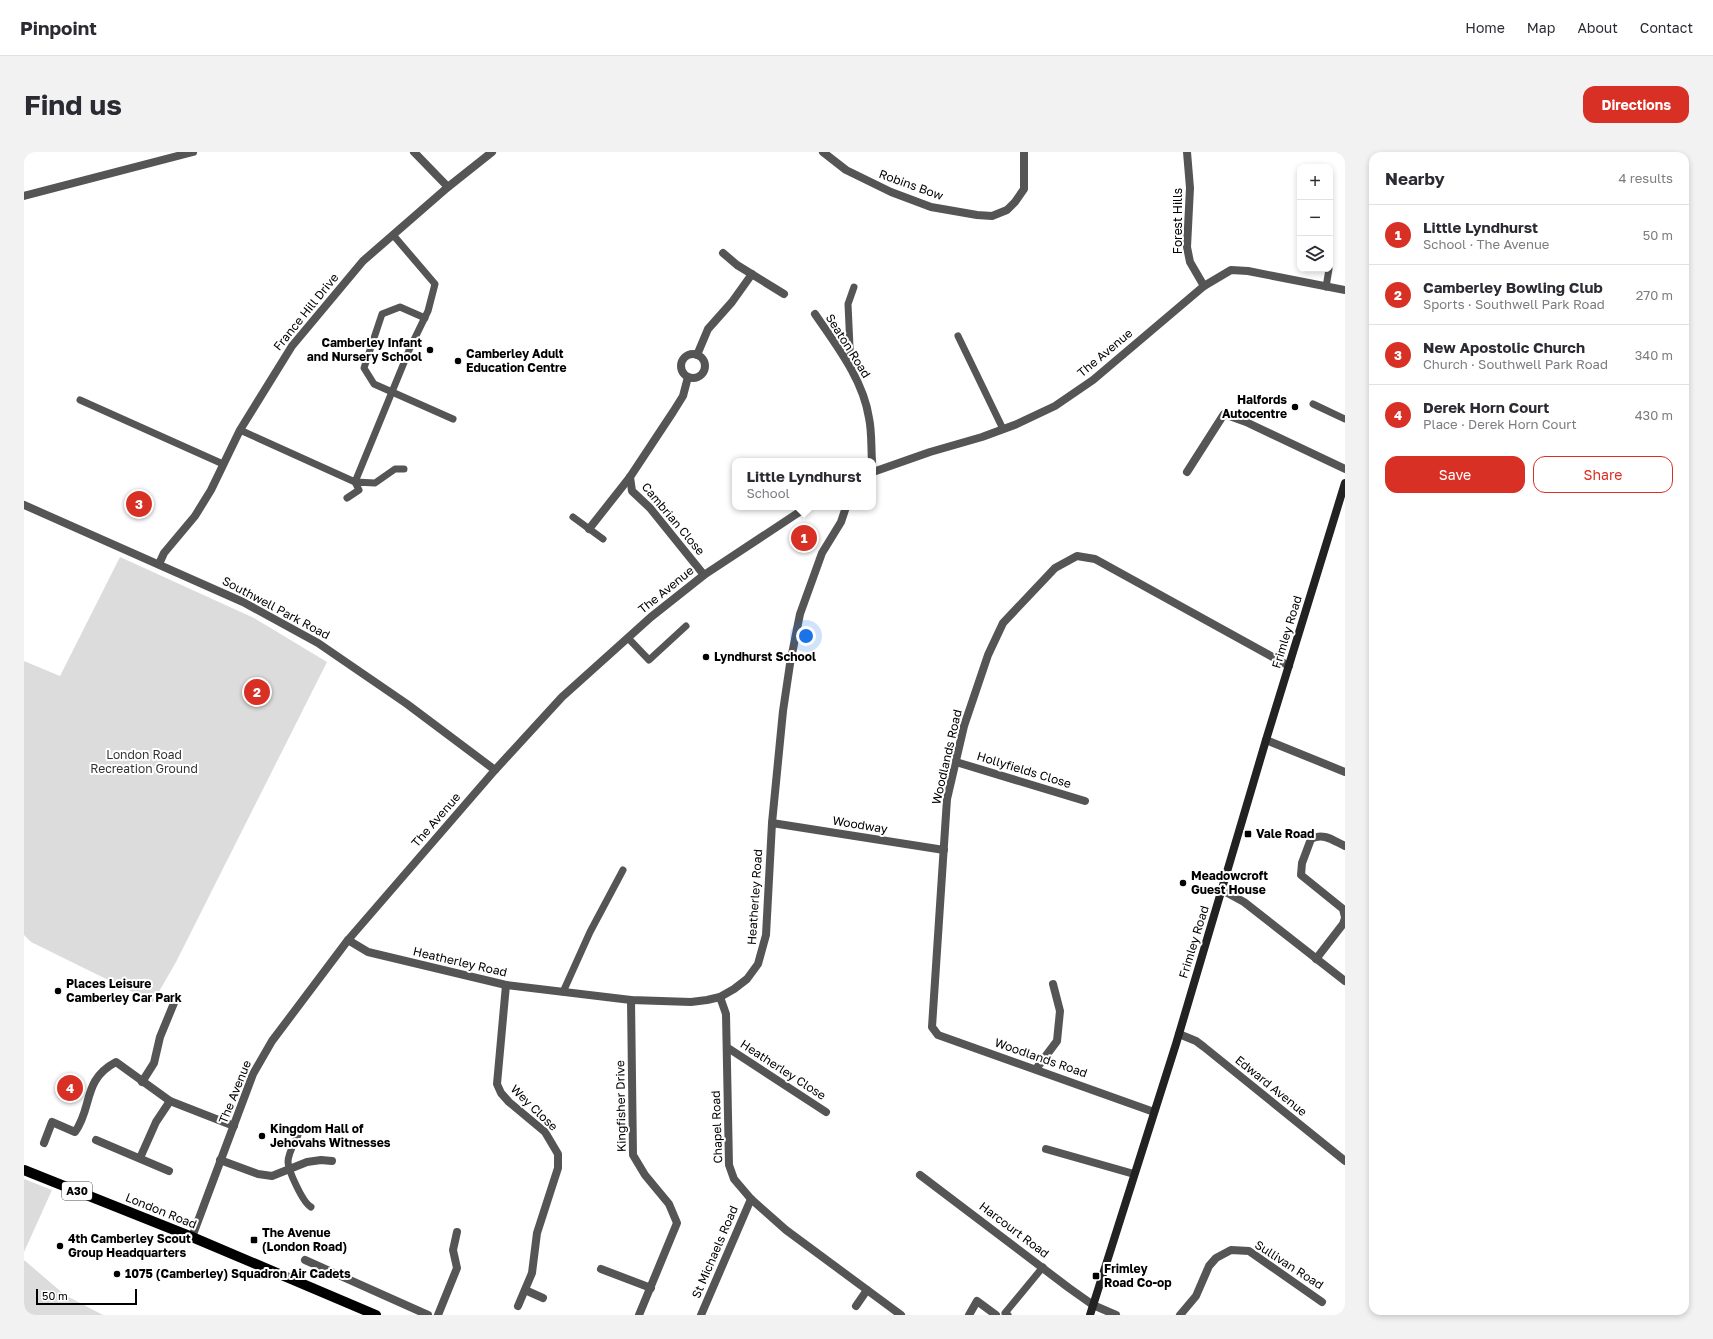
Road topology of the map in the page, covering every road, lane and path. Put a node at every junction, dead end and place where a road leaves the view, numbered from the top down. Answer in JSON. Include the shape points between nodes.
{"nodes":[{"id":1,"x":193,"y":152,"type":"edge"},
{"id":2,"x":414,"y":152,"type":"edge"},
{"id":3,"x":492,"y":152,"type":"edge"},
{"id":4,"x":823,"y":152,"type":"edge"},
{"id":5,"x":1024,"y":152,"type":"edge"},
{"id":6,"x":1187,"y":152,"type":"edge"},
{"id":7,"x":448,"y":187,"type":"junction"},
{"id":8,"x":24,"y":196,"type":"edge"},
{"id":9,"x":394,"y":236,"type":"junction"},
{"id":10,"x":723,"y":253,"type":"dead end"},
{"id":11,"x":1329,"y":272,"type":"edge"},
{"id":12,"x":752,"y":274,"type":"junction"},
{"id":13,"x":1204,"y":286,"type":"junction"},
{"id":14,"x":854,"y":287,"type":"dead end"},
{"id":15,"x":1326,"y":287,"type":"junction"},
{"id":16,"x":1345,"y":290,"type":"edge"},
{"id":17,"x":784,"y":294,"type":"dead end"},
{"id":18,"x":815,"y":314,"type":"dead end"},
{"id":19,"x":425,"y":318,"type":"junction"},
{"id":20,"x":958,"y":336,"type":"dead end"},
{"id":21,"x":697,"y":355,"type":"junction"},
{"id":22,"x":851,"y":369,"type":"junction"},
{"id":23,"x":688,"y":377,"type":"junction"},
{"id":24,"x":392,"y":393,"type":"junction"},
{"id":25,"x":80,"y":400,"type":"dead end"},
{"id":26,"x":1313,"y":404,"type":"dead end"},
{"id":27,"x":453,"y":419,"type":"dead end"},
{"id":28,"x":1345,"y":419,"type":"edge"},
{"id":29,"x":1003,"y":429,"type":"junction"},
{"id":30,"x":240,"y":430,"type":"junction"},
{"id":31,"x":872,"y":458,"type":"edge"},
{"id":32,"x":223,"y":464,"type":"junction"},
{"id":33,"x":404,"y":469,"type":"dead end"},
{"id":34,"x":1345,"y":469,"type":"edge"},
{"id":35,"x":876,"y":470,"type":"edge"},
{"id":36,"x":1187,"y":472,"type":"dead end"},
{"id":37,"x":630,"y":477,"type":"junction"},
{"id":38,"x":356,"y":482,"type":"junction"},
{"id":39,"x":1345,"y":484,"type":"edge"},
{"id":40,"x":346,"y":498,"type":"dead end"},
{"id":41,"x":24,"y":505,"type":"edge"},
{"id":42,"x":802,"y":510,"type":"edge"},
{"id":43,"x":845,"y":510,"type":"edge"},
{"id":44,"x":573,"y":517,"type":"dead end"},
{"id":45,"x":589,"y":529,"type":"junction"},
{"id":46,"x":603,"y":539,"type":"dead end"},
{"id":47,"x":159,"y":564,"type":"junction"},
{"id":48,"x":704,"y":575,"type":"junction"},
{"id":49,"x":686,"y":626,"type":"dead end"},
{"id":50,"x":628,"y":638,"type":"junction"},
{"id":51,"x":1289,"y":666,"type":"junction"},
{"id":52,"x":1266,"y":740,"type":"junction"},
{"id":53,"x":956,"y":762,"type":"junction"},
{"id":54,"x":495,"y":770,"type":"junction"},
{"id":55,"x":1345,"y":772,"type":"edge"},
{"id":56,"x":1085,"y":801,"type":"dead end"},
{"id":57,"x":772,"y":823,"type":"junction"},
{"id":58,"x":1345,"y":846,"type":"edge"},
{"id":59,"x":944,"y":850,"type":"junction"},
{"id":60,"x":623,"y":870,"type":"dead end"},
{"id":61,"x":1222,"y":890,"type":"junction"},
{"id":62,"x":1345,"y":917,"type":"edge"},
{"id":63,"x":348,"y":940,"type":"junction"},
{"id":64,"x":1316,"y":959,"type":"junction"},
{"id":65,"x":1345,"y":981,"type":"edge"},
{"id":66,"x":1053,"y":984,"type":"dead end"},
{"id":67,"x":506,"y":985,"type":"junction"},
{"id":68,"x":563,"y":992,"type":"junction"},
{"id":69,"x":720,"y":997,"type":"junction"},
{"id":70,"x":631,"y":1000,"type":"junction"},
{"id":71,"x":174,"y":1003,"type":"dead end"},
{"id":72,"x":1179,"y":1034,"type":"junction"},
{"id":73,"x":728,"y":1048,"type":"junction"},
{"id":74,"x":1036,"y":1070,"type":"junction"},
{"id":75,"x":142,"y":1082,"type":"junction"},
{"id":76,"x":170,"y":1101,"type":"junction"},
{"id":77,"x":826,"y":1112,"type":"dead end"},
{"id":78,"x":1154,"y":1112,"type":"junction"},
{"id":79,"x":234,"y":1126,"type":"junction"},
{"id":80,"x":298,"y":1135,"type":"dead end"},
{"id":81,"x":96,"y":1140,"type":"dead end"},
{"id":82,"x":44,"y":1143,"type":"dead end"},
{"id":83,"x":1046,"y":1149,"type":"dead end"},
{"id":84,"x":140,"y":1158,"type":"junction"},
{"id":85,"x":220,"y":1160,"type":"junction"},
{"id":86,"x":332,"y":1161,"type":"dead end"},
{"id":87,"x":1345,"y":1161,"type":"edge"},
{"id":88,"x":24,"y":1170,"type":"edge"},
{"id":89,"x":289,"y":1170,"type":"junction"},
{"id":90,"x":169,"y":1171,"type":"dead end"},
{"id":91,"x":1134,"y":1174,"type":"junction"},
{"id":92,"x":920,"y":1175,"type":"dead end"},
{"id":93,"x":751,"y":1199,"type":"junction"},
{"id":94,"x":310,"y":1207,"type":"dead end"},
{"id":95,"x":457,"y":1232,"type":"dead end"},
{"id":96,"x":192,"y":1237,"type":"junction"},
{"id":97,"x":305,"y":1260,"type":"dead end"},
{"id":98,"x":1042,"y":1267,"type":"junction"},
{"id":99,"x":602,"y":1269,"type":"dead end"},
{"id":100,"x":651,"y":1288,"type":"junction"},
{"id":101,"x":525,"y":1290,"type":"junction"},
{"id":102,"x":868,"y":1290,"type":"junction"},
{"id":103,"x":543,"y":1298,"type":"dead end"},
{"id":104,"x":1322,"y":1302,"type":"dead end"},
{"id":105,"x":518,"y":1306,"type":"dead end"},
{"id":106,"x":856,"y":1306,"type":"dead end"},
{"id":107,"x":1093,"y":1306,"type":"junction"},
{"id":108,"x":376,"y":1315,"type":"edge"},
{"id":109,"x":428,"y":1315,"type":"edge"},
{"id":110,"x":438,"y":1315,"type":"edge"},
{"id":111,"x":639,"y":1315,"type":"edge"},
{"id":112,"x":701,"y":1315,"type":"edge"},
{"id":113,"x":901,"y":1315,"type":"edge"},
{"id":114,"x":969,"y":1315,"type":"edge"},
{"id":115,"x":996,"y":1315,"type":"edge"},
{"id":116,"x":1008,"y":1315,"type":"edge"},
{"id":117,"x":1090,"y":1315,"type":"edge"},
{"id":118,"x":1116,"y":1315,"type":"edge"},
{"id":119,"x":1180,"y":1315,"type":"edge"}],
"edges":[{"from":1,"to":8,"type":"street"},
{"from":2,"to":7,"type":"street"},
{"from":3,"to":7,"type":"street","name":"France Hill Drive"},
{"from":4,"to":5,"type":"street","name":"Robins Bow","via":[[846,170],[868,182],[931,207],[992,216],[1007,210],[1024,189]]},
{"from":6,"to":13,"type":"street","name":"Forest Hills","via":[[1190,188],[1187,247],[1190,262]]},
{"from":7,"to":9,"type":"street","name":"France Hill Drive"},
{"from":9,"to":19,"type":"lane","via":[[435,284]]},
{"from":9,"to":30,"type":"street","name":"France Hill Drive","via":[[363,261],[292,346]]},
{"from":10,"to":12,"type":"street"},
{"from":11,"to":15,"type":"lane"},
{"from":12,"to":17,"type":"street"},
{"from":12,"to":21,"type":"street","via":[[708,330]]},
{"from":13,"to":15,"type":"street","name":"The Avenue","via":[[1220,274],[1231,270],[1248,271]]},
{"from":13,"to":29,"type":"street","name":"The Avenue","via":[[1093,380],[1055,406]]},
{"from":14,"to":22,"type":"lane","via":[[848,304]]},
{"from":15,"to":16,"type":"street","name":"The Avenue"},
{"from":18,"to":22,"type":"street","name":"Seaton Road"},
{"from":19,"to":24,"type":"lane"},
{"from":19,"to":24,"type":"lane","via":[[400,307],[382,314],[364,368],[374,384]]},
{"from":20,"to":29,"type":"lane"},
{"from":21,"to":23,"type":"street","via":[[689,355],[682,361],[681,369]]},
{"from":21,"to":23,"type":"street","via":[[704,364],[703,373],[696,377]]},
{"from":22,"to":31,"type":"street","name":"Seaton Road","via":[[859,384],[869,417]]},
{"from":23,"to":37,"type":"street","name":"Cambrian Close","via":[[680,402]]},
{"from":24,"to":27,"type":"lane"},
{"from":24,"to":38,"type":"lane"},
{"from":25,"to":32,"type":"lane"},
{"from":26,"to":28,"type":"lane"},
{"from":29,"to":35,"type":"street","name":"The Avenue"},
{"from":30,"to":32,"type":"street","name":"France Hill Drive"},
{"from":30,"to":38,"type":"lane"},
{"from":32,"to":47,"type":"street","name":"France Hill Drive","via":[[195,516],[164,553]]},
{"from":33,"to":38,"type":"lane","via":[[395,469],[375,483]]},
{"from":34,"to":36,"type":"street","via":[[1224,414]]},
{"from":37,"to":45,"type":"street","name":"Cambrian Close"},
{"from":37,"to":48,"type":"street","name":"Cambrian Close","via":[[632,491],[650,508]]},
{"from":38,"to":40,"type":"lane","via":[[359,490]]},
{"from":39,"to":51,"type":"main road","name":"Frimley Road"},
{"from":41,"to":47,"type":"street","name":"Southwell Park Road"},
{"from":42,"to":48,"type":"street","name":"The Avenue"},
{"from":43,"to":57,"type":"street","name":"Heatherley Road","via":[[841,522],[822,553],[800,614],[783,711]]},
{"from":44,"to":45,"type":"lane"},
{"from":45,"to":46,"type":"lane"},
{"from":47,"to":54,"type":"street","name":"Southwell Park Road","via":[[243,602],[337,654]]},
{"from":48,"to":50,"type":"street","name":"The Avenue"},
{"from":49,"to":50,"type":"lane","via":[[649,660]]},
{"from":50,"to":54,"type":"street","name":"The Avenue","via":[[562,697]]},
{"from":51,"to":52,"type":"main road","name":"Frimley Road"},
{"from":51,"to":53,"type":"street","name":"Woodlands Road","via":[[1095,559],[1077,556],[1055,568],[1003,623],[988,655],[964,726]]},
{"from":52,"to":55,"type":"street"},
{"from":52,"to":61,"type":"main road","name":"Frimley Road"},
{"from":53,"to":56,"type":"street","name":"Hollyfields Close"},
{"from":53,"to":59,"type":"street","name":"Woodlands Road","via":[[947,799]]},
{"from":54,"to":63,"type":"street","name":"The Avenue"},
{"from":57,"to":59,"type":"street","name":"Woodway"},
{"from":57,"to":69,"type":"street","name":"Heatherley Road","via":[[768,916],[762,953],[758,964],[747,979]]},
{"from":58,"to":62,"type":"street","via":[[1326,837],[1317,836],[1311,839],[1302,863],[1301,875],[1343,909]]},
{"from":59,"to":74,"type":"street","name":"Woodlands Road","via":[[932,1027],[938,1035]]},
{"from":60,"to":68,"type":"lane","via":[[590,932]]},
{"from":61,"to":64,"type":"street","via":[[1244,902]]},
{"from":61,"to":72,"type":"main road","name":"Frimley Road"},
{"from":62,"to":64,"type":"street","via":[[1343,924]]},
{"from":63,"to":67,"type":"street","name":"Heatherley Road","via":[[368,952]]},
{"from":63,"to":79,"type":"street","name":"The Avenue","via":[[272,1041],[253,1074]]},
{"from":64,"to":65,"type":"street"},
{"from":66,"to":74,"type":"street","via":[[1060,1011],[1057,1040]]},
{"from":67,"to":68,"type":"street","name":"Heatherley Road"},
{"from":67,"to":101,"type":"street","name":"Wey Close","via":[[497,1084],[509,1102],[545,1132],[558,1154],[558,1168],[537,1233],[532,1272]]},
{"from":68,"to":70,"type":"street","name":"Heatherley Road"},
{"from":69,"to":70,"type":"street","name":"Heatherley Road","via":[[691,1002]]},
{"from":69,"to":73,"type":"street","name":"Chapel Road","via":[[726,1014]]},
{"from":70,"to":100,"type":"street","name":"Kingfisher Drive","via":[[633,1155],[645,1175],[669,1204],[677,1223]]},
{"from":71,"to":75,"type":"street","via":[[160,1037],[154,1063]]},
{"from":72,"to":78,"type":"main road","name":"Frimley Road"},
{"from":72,"to":87,"type":"street","name":"Edward Avenue","via":[[1204,1047]]},
{"from":73,"to":77,"type":"street","name":"Heatherley Close"},
{"from":73,"to":93,"type":"street","name":"Chapel Road","via":[[729,1165],[734,1179]]},
{"from":74,"to":78,"type":"street","name":"Woodlands Road"},
{"from":75,"to":76,"type":"street"},
{"from":75,"to":82,"type":"street","via":[[116,1062],[104,1068],[92,1086],[82,1122],[75,1132],[52,1122]]},
{"from":76,"to":79,"type":"street"},
{"from":76,"to":84,"type":"street","via":[[156,1122]]},
{"from":78,"to":91,"type":"main road","name":"Frimley Road"},
{"from":79,"to":85,"type":"street","name":"The Avenue"},
{"from":80,"to":89,"type":"lane","via":[[288,1160]]},
{"from":81,"to":84,"type":"street"},
{"from":83,"to":91,"type":"street"},
{"from":84,"to":90,"type":"street"},
{"from":85,"to":89,"type":"street","via":[[258,1174],[272,1176]]},
{"from":85,"to":96,"type":"street","name":"The Avenue"},
{"from":86,"to":89,"type":"street","via":[[308,1162]]},
{"from":88,"to":96,"type":"main road","name":"London Road","number":"A30"},
{"from":89,"to":94,"type":"lane"},
{"from":91,"to":107,"type":"main road","name":"Frimley Road"},
{"from":92,"to":98,"type":"street","name":"Harcourt Road"},
{"from":93,"to":102,"type":"street","name":"Chapel Road","via":[[786,1230]]},
{"from":93,"to":112,"type":"street","name":"St Michaels Road"},
{"from":95,"to":110,"type":"street","via":[[453,1250],[457,1268]]},
{"from":96,"to":108,"type":"main road","name":"London Road","number":"A30"},
{"from":97,"to":109,"type":"street"},
{"from":98,"to":107,"type":"street","name":"Harcourt Road"},
{"from":98,"to":116,"type":"lane","via":[[1005,1313]]},
{"from":99,"to":100,"type":"street"},
{"from":100,"to":111,"type":"street","name":"Kingfisher Drive"},
{"from":101,"to":103,"type":"street"},
{"from":101,"to":105,"type":"street","name":"Wey Close"},
{"from":102,"to":106,"type":"street"},
{"from":102,"to":113,"type":"street","name":"Chapel Road"},
{"from":104,"to":119,"type":"street","name":"Sullivan Road","via":[[1249,1251],[1231,1250],[1220,1255],[1209,1266],[1196,1296]]},
{"from":107,"to":117,"type":"main road","name":"Frimley Road"},
{"from":107,"to":118,"type":"street"},
{"from":114,"to":115,"type":"street","via":[[977,1301]]}]}
